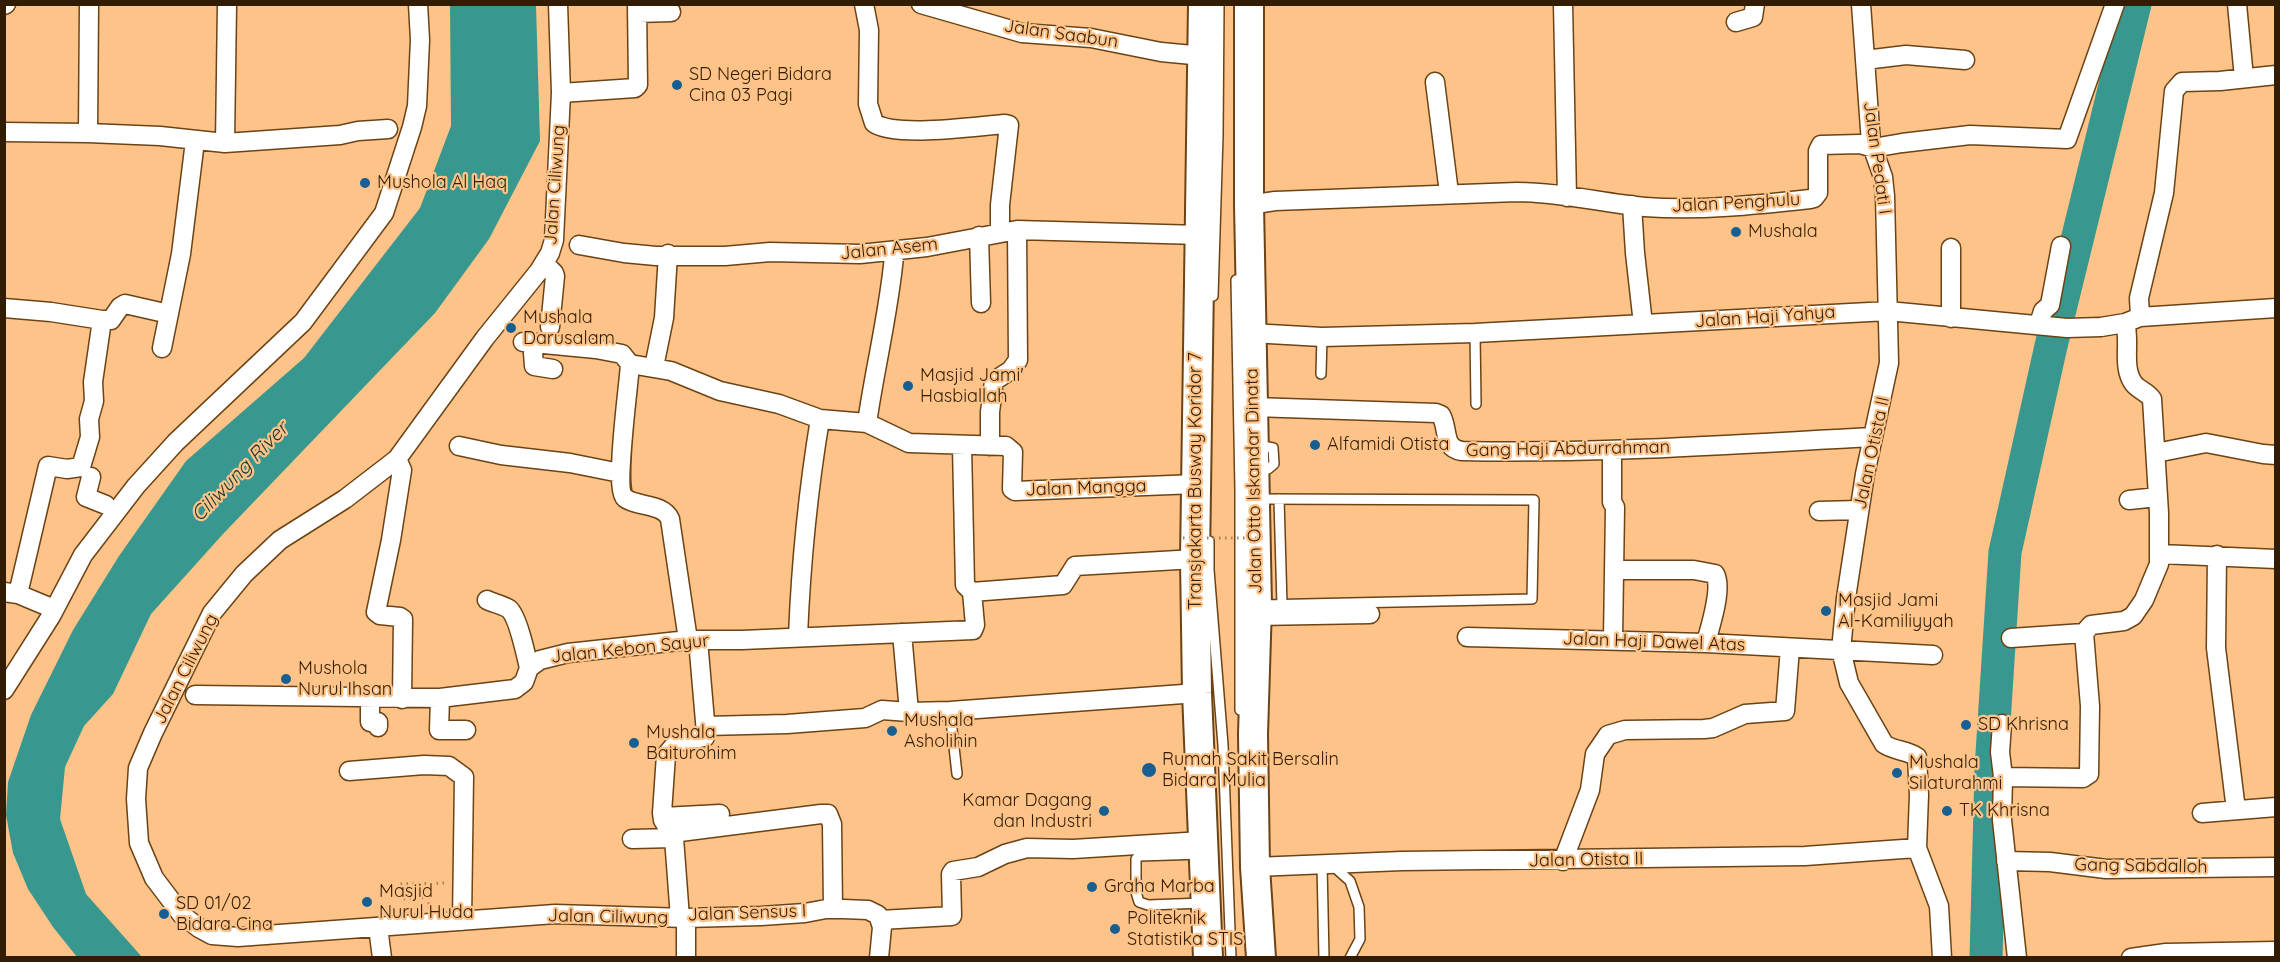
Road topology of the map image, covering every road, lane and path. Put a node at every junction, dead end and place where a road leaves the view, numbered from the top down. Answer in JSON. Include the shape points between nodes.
{"nodes":[{"id":1,"x":89,"y":4,"type":"edge"},
{"id":2,"x":227,"y":4,"type":"edge"},
{"id":3,"x":418,"y":4,"type":"edge"},
{"id":4,"x":558,"y":4,"type":"edge"},
{"id":5,"x":864,"y":4,"type":"edge"},
{"id":6,"x":921,"y":4,"type":"edge"},
{"id":7,"x":1203,"y":4,"type":"edge"},
{"id":8,"x":1219,"y":4,"type":"edge"},
{"id":9,"x":1249,"y":4,"type":"edge"},
{"id":10,"x":1563,"y":4,"type":"edge"},
{"id":11,"x":1755,"y":4,"type":"edge"},
{"id":12,"x":1862,"y":4,"type":"edge"},
{"id":13,"x":2115,"y":4,"type":"edge"},
{"id":14,"x":2237,"y":4,"type":"edge"},
{"id":15,"x":637,"y":9,"type":"edge"},
{"id":16,"x":671,"y":12,"type":"dead end"},
{"id":17,"x":1737,"y":22,"type":"dead end"},
{"id":18,"x":1203,"y":56,"type":"junction"},
{"id":19,"x":1865,"y":60,"type":"junction"},
{"id":20,"x":1965,"y":60,"type":"dead end"},
{"id":21,"x":2276,"y":75,"type":"edge"},
{"id":22,"x":2244,"y":78,"type":"junction"},
{"id":23,"x":1435,"y":82,"type":"dead end"},
{"id":24,"x":561,"y":93,"type":"junction"},
{"id":25,"x":388,"y":129,"type":"dead end"},
{"id":26,"x":4,"y":132,"type":"edge"},
{"id":27,"x":88,"y":133,"type":"junction"},
{"id":28,"x":195,"y":141,"type":"junction"},
{"id":29,"x":225,"y":143,"type":"junction"},
{"id":30,"x":1873,"y":148,"type":"junction"},
{"id":31,"x":1449,"y":193,"type":"junction"},
{"id":32,"x":1567,"y":197,"type":"junction"},
{"id":33,"x":1249,"y":205,"type":"junction"},
{"id":34,"x":1632,"y":205,"type":"junction"},
{"id":35,"x":1008,"y":232,"type":"junction"},
{"id":36,"x":1200,"y":235,"type":"junction"},
{"id":37,"x":979,"y":236,"type":"junction"},
{"id":38,"x":579,"y":245,"type":"dead end"},
{"id":39,"x":2061,"y":246,"type":"dead end"},
{"id":40,"x":1951,"y":248,"type":"dead end"},
{"id":41,"x":891,"y":252,"type":"junction"},
{"id":42,"x":668,"y":254,"type":"junction"},
{"id":43,"x":544,"y":263,"type":"junction"},
{"id":44,"x":1236,"y":265,"type":"dead end"},
{"id":45,"x":1213,"y":301,"type":"dead end"},
{"id":46,"x":981,"y":303,"type":"dead end"},
{"id":47,"x":4,"y":308,"type":"edge"},
{"id":48,"x":2276,"y":308,"type":"edge"},
{"id":49,"x":1888,"y":311,"type":"junction"},
{"id":50,"x":169,"y":314,"type":"junction"},
{"id":51,"x":1951,"y":318,"type":"junction"},
{"id":52,"x":102,"y":320,"type":"junction"},
{"id":53,"x":2132,"y":320,"type":"junction"},
{"id":54,"x":1643,"y":324,"type":"junction"},
{"id":55,"x":2041,"y":324,"type":"junction"},
{"id":56,"x":550,"y":327,"type":"dead end"},
{"id":57,"x":1251,"y":333,"type":"junction"},
{"id":58,"x":1475,"y":333,"type":"junction"},
{"id":59,"x":1322,"y":337,"type":"junction"},
{"id":60,"x":162,"y":348,"type":"dead end"},
{"id":61,"x":630,"y":364,"type":"junction"},
{"id":62,"x":654,"y":367,"type":"junction"},
{"id":63,"x":553,"y":369,"type":"dead end"},
{"id":64,"x":1321,"y":374,"type":"dead end"},
{"id":65,"x":1476,"y":404,"type":"dead end"},
{"id":66,"x":1253,"y":407,"type":"junction"},
{"id":67,"x":820,"y":419,"type":"junction"},
{"id":68,"x":867,"y":423,"type":"junction"},
{"id":69,"x":1874,"y":437,"type":"junction"},
{"id":70,"x":459,"y":446,"type":"dead end"},
{"id":71,"x":962,"y":446,"type":"junction"},
{"id":72,"x":990,"y":446,"type":"junction"},
{"id":73,"x":1612,"y":450,"type":"junction"},
{"id":74,"x":2156,"y":453,"type":"junction"},
{"id":75,"x":2276,"y":455,"type":"edge"},
{"id":76,"x":397,"y":459,"type":"junction"},
{"id":77,"x":4,"y":464,"type":"edge"},
{"id":78,"x":10,"y":464,"type":"dead end"},
{"id":79,"x":620,"y":473,"type":"junction"},
{"id":80,"x":91,"y":477,"type":"dead end"},
{"id":81,"x":1197,"y":484,"type":"junction"},
{"id":82,"x":2158,"y":497,"type":"junction"},
{"id":83,"x":1267,"y":499,"type":"junction"},
{"id":84,"x":2129,"y":500,"type":"dead end"},
{"id":85,"x":106,"y":505,"type":"dead end"},
{"id":86,"x":1859,"y":510,"type":"junction"},
{"id":87,"x":1819,"y":511,"type":"dead end"},
{"id":88,"x":1266,"y":538,"type":"dead end"},
{"id":89,"x":1196,"y":544,"type":"junction"},
{"id":90,"x":2160,"y":554,"type":"junction"},
{"id":91,"x":2217,"y":555,"type":"junction"},
{"id":92,"x":2276,"y":559,"type":"edge"},
{"id":93,"x":1614,"y":570,"type":"junction"},
{"id":94,"x":972,"y":592,"type":"junction"},
{"id":95,"x":11,"y":593,"type":"edge"},
{"id":96,"x":487,"y":600,"type":"dead end"},
{"id":97,"x":54,"y":609,"type":"junction"},
{"id":98,"x":1265,"y":609,"type":"junction"},
{"id":99,"x":1370,"y":614,"type":"dead end"},
{"id":100,"x":902,"y":633,"type":"junction"},
{"id":101,"x":2084,"y":633,"type":"junction"},
{"id":102,"x":798,"y":636,"type":"junction"},
{"id":103,"x":1467,"y":637,"type":"dead end"},
{"id":104,"x":2011,"y":638,"type":"dead end"},
{"id":105,"x":1613,"y":639,"type":"junction"},
{"id":106,"x":693,"y":640,"type":"junction"},
{"id":107,"x":1706,"y":643,"type":"junction"},
{"id":108,"x":1790,"y":648,"type":"junction"},
{"id":109,"x":1841,"y":650,"type":"junction"},
{"id":110,"x":1933,"y":655,"type":"dead end"},
{"id":111,"x":529,"y":668,"type":"junction"},
{"id":112,"x":4,"y":690,"type":"edge"},
{"id":113,"x":1197,"y":693,"type":"junction"},
{"id":114,"x":195,"y":695,"type":"dead end"},
{"id":115,"x":370,"y":698,"type":"junction"},
{"id":116,"x":440,"y":698,"type":"junction"},
{"id":117,"x":402,"y":699,"type":"junction"},
{"id":118,"x":950,"y":711,"type":"junction"},
{"id":119,"x":909,"y":712,"type":"junction"},
{"id":120,"x":1240,"y":723,"type":"dead end"},
{"id":121,"x":2002,"y":724,"type":"dead end"},
{"id":122,"x":378,"y":727,"type":"dead end"},
{"id":123,"x":466,"y":730,"type":"dead end"},
{"id":124,"x":705,"y":731,"type":"junction"},
{"id":125,"x":348,"y":771,"type":"dead end"},
{"id":126,"x":957,"y":774,"type":"dead end"},
{"id":127,"x":2003,"y":777,"type":"junction"},
{"id":128,"x":2276,"y":807,"type":"edge"},
{"id":129,"x":2236,"y":810,"type":"junction"},
{"id":130,"x":2202,"y":813,"type":"dead end"},
{"id":131,"x":720,"y":814,"type":"dead end"},
{"id":132,"x":663,"y":817,"type":"junction"},
{"id":133,"x":673,"y":835,"type":"junction"},
{"id":134,"x":632,"y":839,"type":"dead end"},
{"id":135,"x":1203,"y":847,"type":"junction"},
{"id":136,"x":1917,"y":848,"type":"junction"},
{"id":137,"x":1563,"y":861,"type":"junction"},
{"id":138,"x":2006,"y":861,"type":"junction"},
{"id":139,"x":1326,"y":863,"type":"junction"},
{"id":140,"x":1255,"y":867,"type":"junction"},
{"id":141,"x":2276,"y":867,"type":"edge"},
{"id":142,"x":463,"y":882,"type":"junction"},
{"id":143,"x":1205,"y":903,"type":"junction"},
{"id":144,"x":833,"y":909,"type":"junction"},
{"id":145,"x":429,"y":913,"type":"dead end"},
{"id":146,"x":683,"y":918,"type":"junction"},
{"id":147,"x":879,"y":918,"type":"junction"},
{"id":148,"x":462,"y":921,"type":"junction"},
{"id":149,"x":378,"y":927,"type":"junction"},
{"id":150,"x":2276,"y":951,"type":"edge"},
{"id":151,"x":382,"y":957,"type":"edge"},
{"id":152,"x":686,"y":957,"type":"edge"},
{"id":153,"x":879,"y":957,"type":"edge"},
{"id":154,"x":1208,"y":957,"type":"edge"},
{"id":155,"x":1231,"y":957,"type":"edge"},
{"id":156,"x":1261,"y":957,"type":"edge"},
{"id":157,"x":1324,"y":957,"type":"edge"},
{"id":158,"x":1350,"y":957,"type":"edge"},
{"id":159,"x":1942,"y":957,"type":"edge"},
{"id":160,"x":2017,"y":957,"type":"edge"},
{"id":161,"x":2131,"y":957,"type":"edge"}],
"edges":[{"from":1,"to":27,"type":"street"},
{"from":2,"to":29,"type":"street"},
{"from":3,"to":97,"type":"street","via":[[417,106],[384,213],[303,322],[176,442],[136,486],[83,555]]},
{"from":4,"to":24,"type":"street","name":"Jalan Ciliwung"},
{"from":5,"to":35,"type":"street","via":[[869,30],[868,104],[874,123],[885,129],[909,130],[1009,125],[1000,205]]},
{"from":6,"to":18,"type":"street","name":"Jalan Saabun","via":[[1022,33],[1091,38]]},
{"from":7,"to":18,"type":"main road"},
{"from":8,"to":45,"type":"lane"},
{"from":9,"to":33,"type":"main road","name":"Jalan Otto Iskandar Dinata"},
{"from":10,"to":32,"type":"street"},
{"from":11,"to":17,"type":"street","via":[[1753,17]]},
{"from":12,"to":19,"type":"street","name":"Jalan Pedati I"},
{"from":13,"to":30,"type":"street","name":"Jalan Penghulu","via":[[2067,139],[1970,135]]},
{"from":14,"to":22,"type":"street"},
{"from":15,"to":16,"type":"street"},
{"from":15,"to":24,"type":"street","via":[[638,85]]},
{"from":18,"to":36,"type":"main road"},
{"from":19,"to":20,"type":"street","via":[[1906,55]]},
{"from":19,"to":30,"type":"street","name":"Jalan Pedati I"},
{"from":21,"to":22,"type":"street"},
{"from":22,"to":53,"type":"street","via":[[2182,82],[2174,91],[2164,193]]},
{"from":23,"to":31,"type":"street"},
{"from":24,"to":43,"type":"street","name":"Jalan Ciliwung","via":[[554,240]]},
{"from":25,"to":29,"type":"street"},
{"from":26,"to":27,"type":"street"},
{"from":27,"to":28,"type":"street"},
{"from":28,"to":29,"type":"street"},
{"from":28,"to":50,"type":"street"},
{"from":30,"to":34,"type":"street","name":"Jalan Penghulu","via":[[1860,144],[1819,146],[1818,190],[1810,200],[1731,207]]},
{"from":30,"to":49,"type":"street","name":"Jalan Pedati I","via":[[1885,196]]},
{"from":31,"to":32,"type":"street","name":"Jalan Penghulu","via":[[1540,192]]},
{"from":31,"to":33,"type":"street","name":"Jalan Penghulu"},
{"from":32,"to":34,"type":"street","name":"Jalan Penghulu"},
{"from":33,"to":57,"type":"main road","name":"Jalan Otto Iskandar Dinata"},
{"from":34,"to":54,"type":"street"},
{"from":35,"to":36,"type":"street","name":"Jalan Asem"},
{"from":35,"to":37,"type":"street","name":"Jalan Asem"},
{"from":35,"to":72,"type":"street","via":[[1018,360],[994,381]]},
{"from":36,"to":81,"type":"main road"},
{"from":37,"to":41,"type":"street","name":"Jalan Asem"},
{"from":37,"to":46,"type":"street"},
{"from":38,"to":42,"type":"street","name":"Jalan Asem","via":[[624,253]]},
{"from":39,"to":55,"type":"street","via":[[2050,304],[2043,311]]},
{"from":40,"to":51,"type":"street"},
{"from":41,"to":42,"type":"street","name":"Jalan Asem"},
{"from":41,"to":68,"type":"street","via":[[894,256],[890,297]]},
{"from":42,"to":62,"type":"street","via":[[664,318]]},
{"from":43,"to":56,"type":"street","via":[[555,276]]},
{"from":43,"to":76,"type":"street","name":"Jalan Ciliwung"},
{"from":44,"to":120,"type":"lane"},
{"from":47,"to":52,"type":"street"},
{"from":48,"to":53,"type":"street","name":"Jalan Haji Yahya"},
{"from":49,"to":51,"type":"street","name":"Jalan Haji Yahya"},
{"from":49,"to":54,"type":"street","name":"Jalan Haji Yahya"},
{"from":49,"to":69,"type":"street","name":"Jalan Otista II","via":[[1889,363]]},
{"from":50,"to":52,"type":"street","via":[[125,304],[111,320]]},
{"from":50,"to":60,"type":"street"},
{"from":51,"to":55,"type":"street","name":"Jalan Haji Yahya"},
{"from":52,"to":95,"type":"street","via":[[90,437],[81,467],[48,466]]},
{"from":53,"to":55,"type":"street","name":"Jalan Haji Yahya","via":[[2101,327]]},
{"from":53,"to":74,"type":"street","via":[[2127,363],[2134,384],[2152,399]]},
{"from":54,"to":58,"type":"street","name":"Jalan Haji Yahya"},
{"from":57,"to":59,"type":"street","name":"Jalan Haji Yahya"},
{"from":57,"to":66,"type":"main road","name":"Jalan Otto Iskandar Dinata"},
{"from":58,"to":59,"type":"street","name":"Jalan Haji Yahya"},
{"from":58,"to":65,"type":"lane"},
{"from":59,"to":64,"type":"lane"},
{"from":61,"to":62,"type":"street"},
{"from":61,"to":63,"type":"street","via":[[621,354],[530,343],[533,365]]},
{"from":61,"to":79,"type":"street"},
{"from":62,"to":67,"type":"street","via":[[720,391],[779,404]]},
{"from":66,"to":73,"type":"street","name":"Gang Haji Abdurrahman","via":[[1436,413],[1445,421],[1448,443],[1462,452]]},
{"from":66,"to":83,"type":"main road","name":"Jalan Otto Iskandar Dinata","via":[[1254,457]]},
{"from":67,"to":68,"type":"street"},
{"from":67,"to":102,"type":"street","via":[[803,546]]},
{"from":68,"to":71,"type":"street","via":[[909,443]]},
{"from":69,"to":73,"type":"street","name":"Gang Haji Abdurrahman"},
{"from":69,"to":86,"type":"street","name":"Jalan Otista II"},
{"from":70,"to":79,"type":"street"},
{"from":71,"to":72,"type":"street"},
{"from":71,"to":94,"type":"street","name":"Jalan Kebon Sayur","via":[[965,585]]},
{"from":72,"to":81,"type":"street","name":"Jalan Mangga","via":[[1006,446],[1012,452],[1015,491]]},
{"from":73,"to":93,"type":"street","via":[[1612,502],[1616,507]]},
{"from":74,"to":75,"type":"street","via":[[2206,443]]},
{"from":74,"to":82,"type":"street"},
{"from":76,"to":117,"type":"street","via":[[402,470],[376,612],[403,619]]},
{"from":76,"to":149,"type":"street","name":"Jalan Ciliwung","via":[[345,499],[280,540],[212,612],[153,734],[137,779],[139,843],[154,878],[182,915],[199,928],[238,937]]},
{"from":77,"to":78,"type":"path"},
{"from":79,"to":106,"type":"street","via":[[623,497],[648,504],[670,519]]},
{"from":80,"to":85,"type":"street","via":[[86,497]]},
{"from":81,"to":89,"type":"main road"},
{"from":82,"to":84,"type":"street"},
{"from":82,"to":90,"type":"street"},
{"from":83,"to":98,"type":"main road","name":"Jalan Otto Iskandar Dinata"},
{"from":83,"to":98,"type":"lane","via":[[1534,500],[1532,599]]},
{"from":86,"to":87,"type":"street"},
{"from":86,"to":109,"type":"street","name":"Jalan Otista II"},
{"from":88,"to":89,"type":"path","bridge":true},
{"from":89,"to":94,"type":"street","via":[[1075,566],[1063,585]]},
{"from":89,"to":113,"type":"main road"},
{"from":89,"to":155,"type":"lane","name":"Transjakarta Busway Koridor 7","via":[[1209,570],[1222,745]]},
{"from":90,"to":91,"type":"street"},
{"from":90,"to":101,"type":"street","via":[[2144,600],[2133,616],[2124,621],[2091,625]]},
{"from":91,"to":92,"type":"street"},
{"from":91,"to":129,"type":"street","via":[[2217,648]]},
{"from":93,"to":105,"type":"street"},
{"from":93,"to":107,"type":"street","via":[[1694,570],[1715,574],[1718,593]]},
{"from":94,"to":100,"type":"street","name":"Jalan Kebon Sayur","via":[[973,630]]},
{"from":95,"to":97,"type":"street"},
{"from":96,"to":111,"type":"street","via":[[512,613]]},
{"from":97,"to":112,"type":"street"},
{"from":98,"to":99,"type":"street"},
{"from":98,"to":140,"type":"main road","name":"Jalan Otto Iskandar Dinata","via":[[1253,734]]},
{"from":100,"to":102,"type":"street","name":"Jalan Kebon Sayur"},
{"from":100,"to":119,"type":"street"},
{"from":101,"to":104,"type":"street"},
{"from":101,"to":127,"type":"street","via":[[2090,706],[2089,774],[2083,778]]},
{"from":102,"to":106,"type":"street","name":"Jalan Kebon Sayur"},
{"from":103,"to":105,"type":"street","name":"Jalan Haji Dawel Atas"},
{"from":105,"to":107,"type":"street","name":"Jalan Haji Dawel Atas"},
{"from":106,"to":111,"type":"street","name":"Jalan Kebon Sayur","via":[[568,653],[547,657]]},
{"from":106,"to":124,"type":"street"},
{"from":107,"to":108,"type":"street","name":"Jalan Haji Dawel Atas"},
{"from":108,"to":109,"type":"street","name":"Jalan Haji Dawel Atas"},
{"from":108,"to":137,"type":"street","via":[[1786,710],[1745,714],[1713,728],[1625,730],[1608,735],[1595,754],[1590,790]]},
{"from":109,"to":110,"type":"street","name":"Jalan Haji Dawel Atas"},
{"from":109,"to":136,"type":"street","name":"Jalan Otista II","via":[[1849,683],[1884,744],[1917,757]]},
{"from":111,"to":116,"type":"street","name":"Jalan Kebon Sayur","via":[[524,682],[515,688]]},
{"from":113,"to":118,"type":"street"},
{"from":113,"to":135,"type":"main road"},
{"from":114,"to":115,"type":"street","name":"Jalan Kebon Sayur"},
{"from":115,"to":117,"type":"street","name":"Jalan Kebon Sayur"},
{"from":115,"to":122,"type":"street","via":[[370,722],[378,722]]},
{"from":116,"to":117,"type":"street","name":"Jalan Kebon Sayur"},
{"from":116,"to":123,"type":"street","via":[[439,730]]},
{"from":118,"to":119,"type":"street"},
{"from":118,"to":126,"type":"lane"},
{"from":119,"to":124,"type":"street","via":[[882,710],[866,718]]},
{"from":121,"to":127,"type":"street"},
{"from":124,"to":132,"type":"street","via":[[677,742],[667,751]]},
{"from":125,"to":142,"type":"street","via":[[424,765],[449,766],[458,771],[464,777],[465,791]]},
{"from":127,"to":138,"type":"street"},
{"from":128,"to":129,"type":"street"},
{"from":129,"to":130,"type":"street"},
{"from":131,"to":132,"type":"street"},
{"from":132,"to":133,"type":"street","name":"Jalan Sensus I"},
{"from":133,"to":134,"type":"street"},
{"from":133,"to":144,"type":"street","via":[[828,814],[832,824]]},
{"from":133,"to":146,"type":"street","name":"Jalan Sensus I"},
{"from":135,"to":143,"type":"main road"},
{"from":135,"to":143,"type":"lane","via":[[1139,856],[1136,892],[1139,902],[1148,905]]},
{"from":135,"to":147,"type":"street","name":"Jalan Sensus I","via":[[1027,848],[978,867],[953,871],[952,916]]},
{"from":136,"to":137,"type":"street","name":"Jalan Otista II","via":[[1805,856]]},
{"from":136,"to":159,"type":"street","name":"Jalan Otista II","via":[[1939,906]]},
{"from":137,"to":139,"type":"street","name":"Jalan Otista II"},
{"from":138,"to":141,"type":"street","name":"Gang Sabdalloh","via":[[2106,869]]},
{"from":138,"to":160,"type":"street"},
{"from":139,"to":140,"type":"street","name":"Jalan Otista II"},
{"from":139,"to":157,"type":"lane"},
{"from":139,"to":158,"type":"lane","via":[[1350,881],[1359,907],[1360,939]]},
{"from":140,"to":156,"type":"main road","name":"Jalan Otto Iskandar Dinata"},
{"from":142,"to":145,"type":"path","via":[[400,884],[403,899],[428,897]]},
{"from":142,"to":148,"type":"street"},
{"from":143,"to":154,"type":"main road"},
{"from":144,"to":146,"type":"street","name":"Jalan Sensus I"},
{"from":144,"to":147,"type":"street","name":"Jalan Sensus I","via":[[868,910]]},
{"from":146,"to":148,"type":"street","name":"Jalan Ciliwung","via":[[555,914]]},
{"from":146,"to":152,"type":"street"},
{"from":147,"to":153,"type":"street"},
{"from":148,"to":149,"type":"street","name":"Jalan Ciliwung"},
{"from":149,"to":151,"type":"street"},
{"from":150,"to":161,"type":"street"}]}
